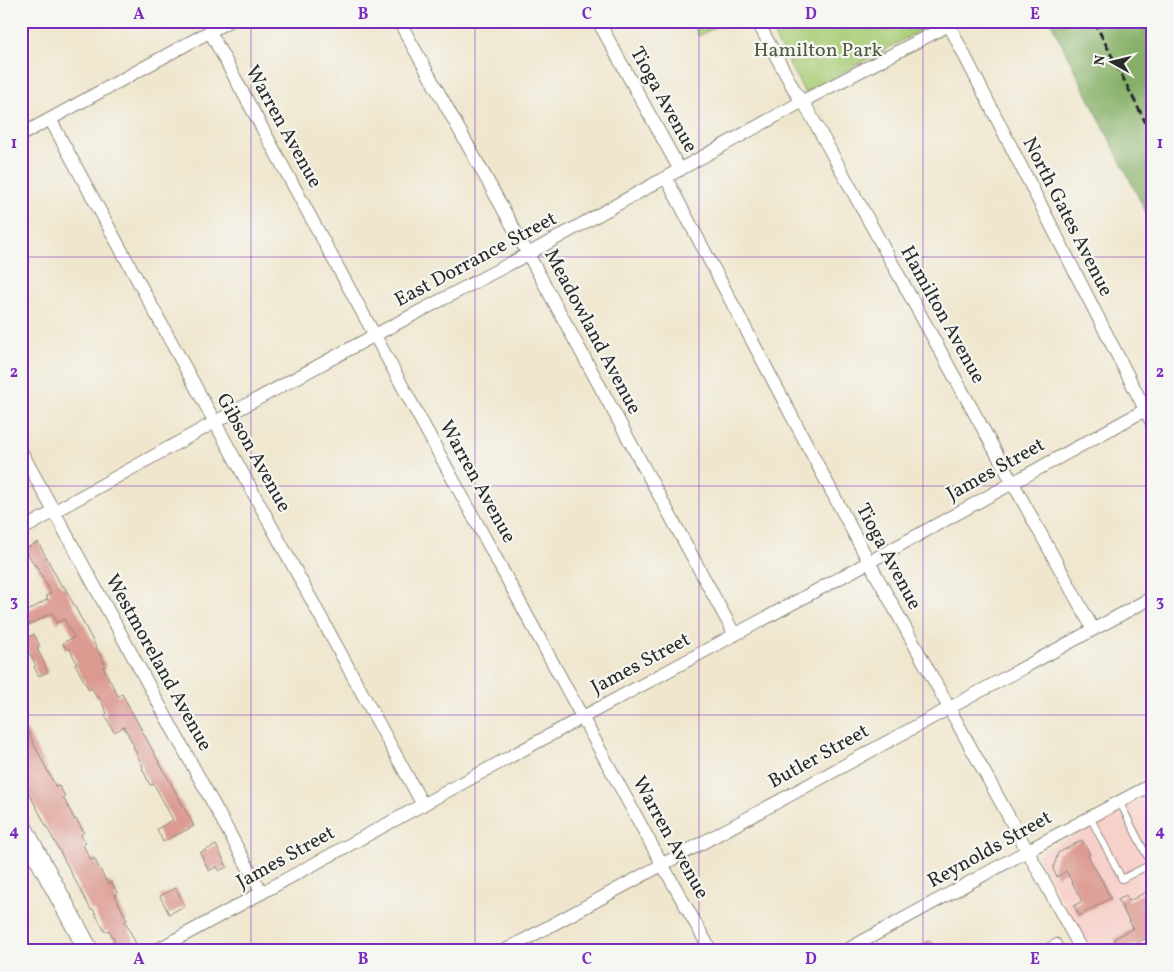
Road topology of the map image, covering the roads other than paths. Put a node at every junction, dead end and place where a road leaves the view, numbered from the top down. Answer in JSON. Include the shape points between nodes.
{"nodes":[{"id":1,"x":229,"y":21,"type":"edge"},
{"id":2,"x":400,"y":21,"type":"edge"},
{"id":3,"x":598,"y":21,"type":"edge"},
{"id":4,"x":757,"y":21,"type":"edge"},
{"id":5,"x":951,"y":23,"type":"edge"},
{"id":6,"x":210,"y":32,"type":"junction"},
{"id":7,"x":803,"y":101,"type":"junction"},
{"id":8,"x":50,"y":119,"type":"junction"},
{"id":9,"x":21,"y":135,"type":"edge"},
{"id":10,"x":680,"y":170,"type":"junction"},
{"id":11,"x":666,"y":178,"type":"junction"},
{"id":12,"x":528,"y":254,"type":"junction"},
{"id":13,"x":375,"y":335,"type":"junction"},
{"id":14,"x":1145,"y":410,"type":"junction"},
{"id":15,"x":215,"y":422,"type":"junction"},
{"id":16,"x":1153,"y":425,"type":"edge"},
{"id":17,"x":21,"y":451,"type":"edge"},
{"id":18,"x":1013,"y":482,"type":"junction"},
{"id":19,"x":54,"y":512,"type":"junction"},
{"id":20,"x":21,"y":530,"type":"edge"},
{"id":21,"x":870,"y":562,"type":"junction"},
{"id":22,"x":1153,"y":596,"type":"edge"},
{"id":23,"x":1093,"y":629,"type":"junction"},
{"id":24,"x":734,"y":635,"type":"junction"},
{"id":25,"x":949,"y":708,"type":"junction"},
{"id":26,"x":583,"y":717,"type":"junction"},
{"id":27,"x":1153,"y":784,"type":"edge"},
{"id":28,"x":1119,"y":802,"type":"junction"},
{"id":29,"x":423,"y":805,"type":"junction"},
{"id":30,"x":1090,"y":817,"type":"junction"},
{"id":31,"x":21,"y":824,"type":"edge"},
{"id":32,"x":1028,"y":851,"type":"junction"},
{"id":33,"x":662,"y":864,"type":"junction"},
{"id":34,"x":262,"y":893,"type":"junction"},
{"id":35,"x":89,"y":951,"type":"edge"},
{"id":36,"x":155,"y":951,"type":"edge"},
{"id":37,"x":504,"y":951,"type":"edge"},
{"id":38,"x":711,"y":951,"type":"edge"},
{"id":39,"x":845,"y":951,"type":"edge"},
{"id":40,"x":1039,"y":951,"type":"edge"},
{"id":41,"x":1062,"y":951,"type":"edge"},
{"id":42,"x":1082,"y":951,"type":"edge"}],
"edges":[{"from":1,"to":6,"type":"street"},
{"from":2,"to":12,"type":"street","name":"Meadowland Avenue"},
{"from":3,"to":10,"type":"street","name":"Tioga Avenue"},
{"from":4,"to":7,"type":"street","name":"Hamilton Avenue","via":[[797,96]]},
{"from":5,"to":7,"type":"street","name":"East Dorrance Street"},
{"from":5,"to":14,"type":"street","name":"North Gates Avenue"},
{"from":6,"to":8,"type":"street"},
{"from":6,"to":13,"type":"street","name":"Warren Avenue"},
{"from":7,"to":10,"type":"street","name":"East Dorrance Street"},
{"from":7,"to":18,"type":"street","name":"Hamilton Avenue"},
{"from":8,"to":9,"type":"street"},
{"from":8,"to":15,"type":"street","name":"Gibson Avenue"},
{"from":10,"to":11,"type":"street","name":"East Dorrance Street"},
{"from":11,"to":12,"type":"street","name":"East Dorrance Street"},
{"from":11,"to":21,"type":"street","name":"Tioga Avenue"},
{"from":12,"to":13,"type":"street","name":"East Dorrance Street"},
{"from":12,"to":24,"type":"street","name":"Meadowland Avenue"},
{"from":13,"to":15,"type":"street","name":"East Dorrance Street"},
{"from":13,"to":26,"type":"street","name":"Warren Avenue"},
{"from":14,"to":16,"type":"street","name":"North Gates Avenue"},
{"from":14,"to":18,"type":"street","name":"James Street"},
{"from":15,"to":19,"type":"street","name":"East Dorrance Street"},
{"from":15,"to":29,"type":"street","name":"Gibson Avenue"},
{"from":17,"to":19,"type":"street","name":"Westmoreland Avenue"},
{"from":18,"to":21,"type":"street","name":"James Street"},
{"from":18,"to":23,"type":"street","name":"Hamilton Avenue"},
{"from":19,"to":20,"type":"street","name":"East Dorrance Street"},
{"from":19,"to":34,"type":"street","name":"Westmoreland Avenue"},
{"from":21,"to":24,"type":"street","name":"James Street"},
{"from":21,"to":25,"type":"street","name":"Tioga Avenue"},
{"from":22,"to":23,"type":"street","name":"Butler Street"},
{"from":23,"to":25,"type":"street","name":"Butler Street"},
{"from":24,"to":26,"type":"street","name":"James Street"},
{"from":25,"to":32,"type":"street","name":"Tioga Avenue"},
{"from":25,"to":33,"type":"street","name":"Butler Street"},
{"from":26,"to":29,"type":"street","name":"James Street"},
{"from":26,"to":33,"type":"street","name":"Warren Avenue"},
{"from":27,"to":28,"type":"street","name":"Reynolds Street"},
{"from":28,"to":30,"type":"street","name":"Reynolds Street"},
{"from":28,"to":30,"type":"lane","via":[[1151,864],[1122,879]]},
{"from":29,"to":34,"type":"street","name":"James Street"},
{"from":30,"to":32,"type":"street","name":"Reynolds Street"},
{"from":31,"to":35,"type":"main road"},
{"from":32,"to":39,"type":"street","name":"Reynolds Street"},
{"from":32,"to":42,"type":"street","name":"Tioga Avenue"},
{"from":33,"to":37,"type":"street","name":"Butler Street"},
{"from":33,"to":38,"type":"street","name":"Warren Avenue"},
{"from":34,"to":36,"type":"street","name":"James Street"},
{"from":40,"to":41,"type":"lane","via":[[1057,942]]}]}
